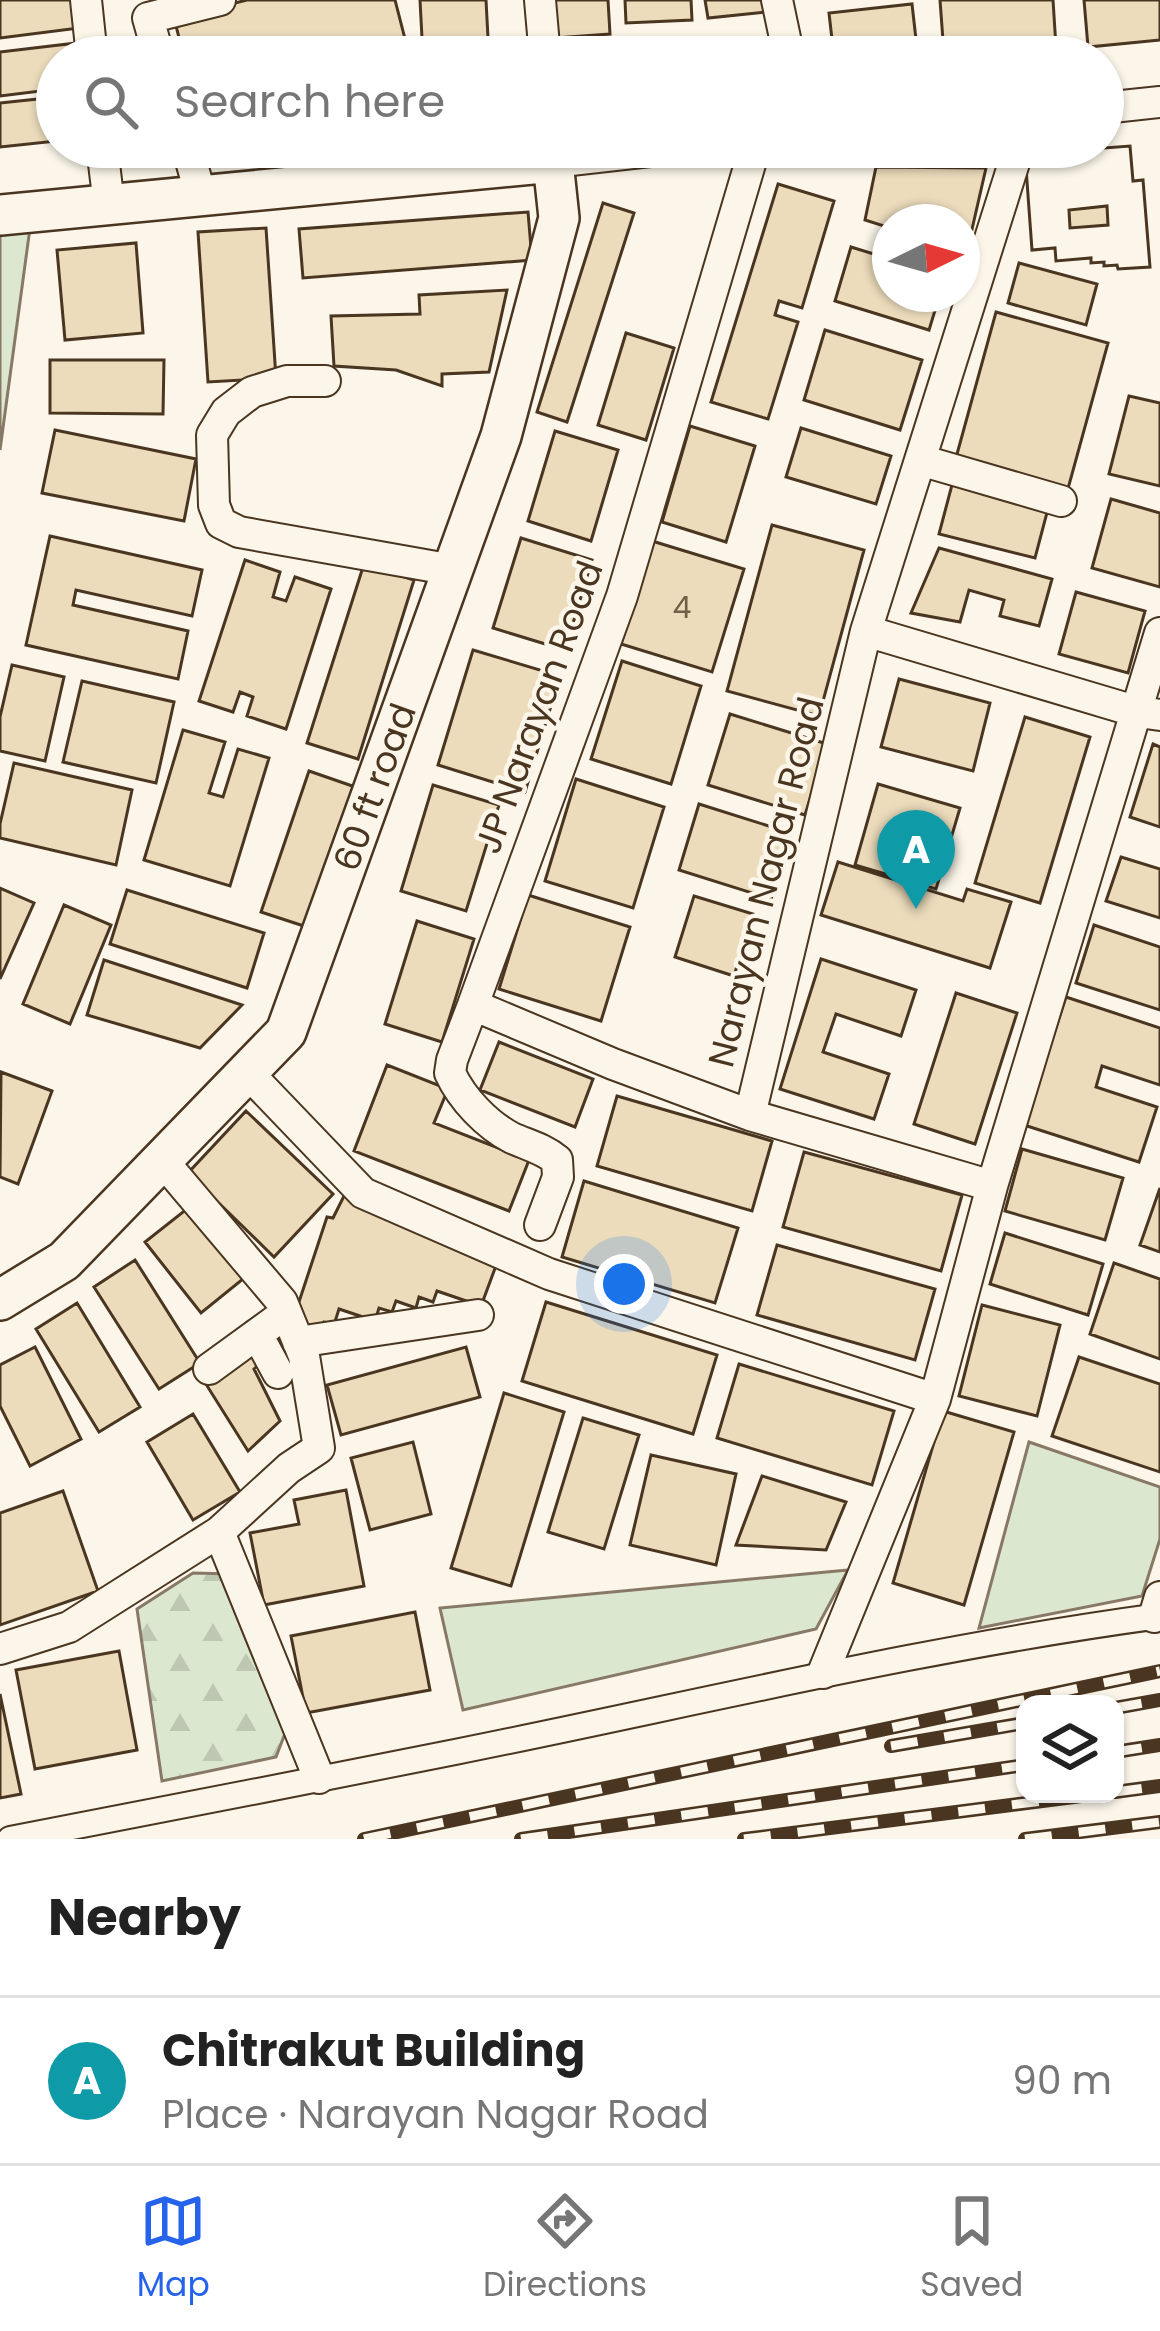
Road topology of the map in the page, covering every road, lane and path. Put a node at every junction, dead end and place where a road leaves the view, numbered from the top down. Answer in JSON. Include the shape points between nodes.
{"nodes":[{"id":1,"x":86,"y":0,"type":"edge"},
{"id":2,"x":220,"y":0,"type":"edge"},
{"id":3,"x":540,"y":0,"type":"edge"},
{"id":4,"x":777,"y":0,"type":"edge"},
{"id":5,"x":90,"y":36,"type":"edge"},
{"id":6,"x":153,"y":36,"type":"edge"},
{"id":7,"x":543,"y":36,"type":"edge"},
{"id":8,"x":785,"y":36,"type":"edge"},
{"id":9,"x":1160,"y":102,"type":"edge"},
{"id":10,"x":1124,"y":106,"type":"edge"},
{"id":11,"x":105,"y":168,"type":"edge"},
{"id":12,"x":193,"y":168,"type":"edge"},
{"id":13,"x":441,"y":168,"type":"edge"},
{"id":14,"x":553,"y":168,"type":"edge"},
{"id":15,"x":749,"y":168,"type":"edge"},
{"id":16,"x":1012,"y":168,"type":"edge"},
{"id":17,"x":201,"y":196,"type":"junction"},
{"id":18,"x":109,"y":205,"type":"junction"},
{"id":19,"x":0,"y":215,"type":"edge"},
{"id":20,"x":325,"y":381,"type":"dead end"},
{"id":21,"x":920,"y":460,"type":"junction"},
{"id":22,"x":1061,"y":500,"type":"dead end"},
{"id":23,"x":453,"y":570,"type":"junction"},
{"id":24,"x":866,"y":631,"type":"junction"},
{"id":25,"x":1160,"y":633,"type":"edge"},
{"id":26,"x":1149,"y":714,"type":"edge"},
{"id":27,"x":473,"y":1005,"type":"junction"},
{"id":28,"x":247,"y":1072,"type":"junction"},
{"id":29,"x":749,"y":1115,"type":"junction"},
{"id":30,"x":162,"y":1160,"type":"junction"},
{"id":31,"x":992,"y":1186,"type":"junction"},
{"id":32,"x":540,"y":1225,"type":"dead end"},
{"id":33,"x":0,"y":1300,"type":"edge"},
{"id":34,"x":478,"y":1315,"type":"dead end"},
{"id":35,"x":292,"y":1328,"type":"junction"},
{"id":36,"x":257,"y":1334,"type":"junction"},
{"id":37,"x":209,"y":1369,"type":"dead end"},
{"id":38,"x":278,"y":1373,"type":"dead end"},
{"id":39,"x":934,"y":1399,"type":"junction"},
{"id":40,"x":219,"y":1532,"type":"junction"},
{"id":41,"x":1158,"y":1610,"type":"edge"},
{"id":42,"x":0,"y":1649,"type":"edge"},
{"id":43,"x":823,"y":1673,"type":"junction"},
{"id":44,"x":319,"y":1778,"type":"junction"},
{"id":45,"x":10,"y":1839,"type":"edge"}],
"edges":[{"from":1,"to":5,"type":"street"},
{"from":2,"to":6,"type":"street","via":[[148,18]]},
{"from":3,"to":7,"type":"street"},
{"from":4,"to":8,"type":"street"},
{"from":9,"to":10,"type":"street"},
{"from":11,"to":18,"type":"street"},
{"from":12,"to":17,"type":"street"},
{"from":13,"to":17,"type":"street"},
{"from":14,"to":23,"type":"street","name":"60 ft road","via":[[559,218],[501,436]]},
{"from":15,"to":27,"type":"street","name":"JP Narayan Road","via":[[622,596]]},
{"from":16,"to":21,"type":"street","name":"Narayan Nagar Road"},
{"from":17,"to":18,"type":"street"},
{"from":18,"to":19,"type":"street"},
{"from":20,"to":23,"type":"street","via":[[252,392],[226,412],[212,435],[220,523]]},
{"from":21,"to":22,"type":"street"},
{"from":21,"to":24,"type":"street","name":"Narayan Nagar Road"},
{"from":23,"to":28,"type":"street","name":"60 ft road","via":[[286,1032]]},
{"from":24,"to":26,"type":"street"},
{"from":24,"to":29,"type":"street","name":"Narayan Nagar Road"},
{"from":25,"to":26,"type":"street"},
{"from":26,"to":31,"type":"street"},
{"from":27,"to":29,"type":"street"},
{"from":27,"to":32,"type":"street","name":"JP Narayan Road","via":[[450,1073],[507,1136],[557,1160]]},
{"from":28,"to":30,"type":"street","name":"60 ft road"},
{"from":28,"to":39,"type":"street","via":[[363,1193],[549,1274]]},
{"from":29,"to":31,"type":"street","name":"Narayan Nagar Road"},
{"from":30,"to":33,"type":"street","name":"60 ft road","via":[[64,1261]]},
{"from":30,"to":35,"type":"street","via":[[282,1302]]},
{"from":31,"to":39,"type":"street"},
{"from":34,"to":35,"type":"street"},
{"from":35,"to":36,"type":"street"},
{"from":35,"to":40,"type":"street","via":[[319,1448]]},
{"from":36,"to":37,"type":"street"},
{"from":36,"to":38,"type":"street"},
{"from":39,"to":43,"type":"street"},
{"from":40,"to":42,"type":"street","via":[[69,1627]]},
{"from":40,"to":44,"type":"street"},
{"from":41,"to":43,"type":"street"},
{"from":43,"to":44,"type":"street"},
{"from":44,"to":45,"type":"street"}]}
